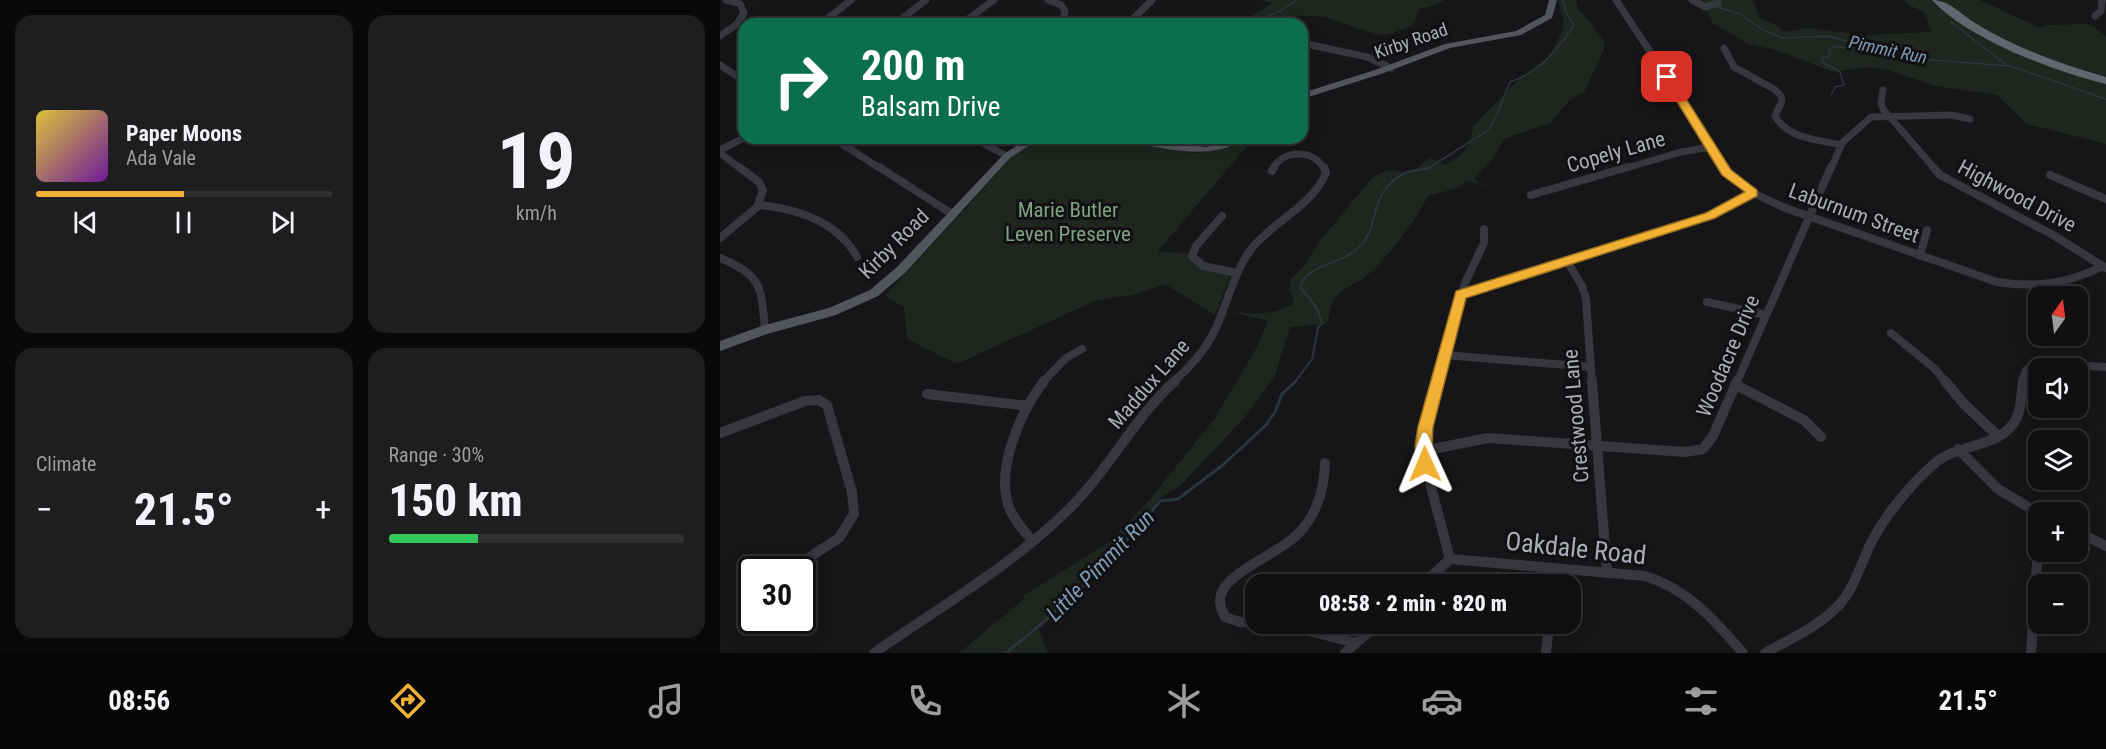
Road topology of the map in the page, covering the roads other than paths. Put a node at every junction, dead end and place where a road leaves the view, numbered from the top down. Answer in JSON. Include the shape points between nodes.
{"nodes":[{"id":1,"x":726,"y":0,"type":"edge"},
{"id":2,"x":851,"y":0,"type":"edge"},
{"id":3,"x":926,"y":0,"type":"edge"},
{"id":4,"x":994,"y":0,"type":"edge"},
{"id":5,"x":1048,"y":0,"type":"edge"},
{"id":6,"x":1152,"y":0,"type":"edge"},
{"id":7,"x":1553,"y":0,"type":"edge"},
{"id":8,"x":1616,"y":0,"type":"edge"},
{"id":9,"x":1692,"y":0,"type":"edge"},
{"id":10,"x":1936,"y":0,"type":"edge"},
{"id":11,"x":1948,"y":0,"type":"edge"},
{"id":12,"x":2102,"y":0,"type":"edge"},
{"id":13,"x":1718,"y":3,"type":"dead end"},
{"id":14,"x":2095,"y":16,"type":"dead end"},
{"id":15,"x":741,"y":18,"type":"edge"},
{"id":16,"x":828,"y":18,"type":"edge"},
{"id":17,"x":903,"y":18,"type":"edge"},
{"id":18,"x":969,"y":18,"type":"edge"},
{"id":19,"x":1063,"y":18,"type":"edge"},
{"id":20,"x":1134,"y":18,"type":"edge"},
{"id":21,"x":738,"y":22,"type":"edge"},
{"id":22,"x":720,"y":36,"type":"edge"},
{"id":23,"x":1308,"y":45,"type":"edge"},
{"id":24,"x":1724,"y":48,"type":"dead end"},
{"id":25,"x":720,"y":65,"type":"edge"},
{"id":26,"x":1391,"y":68,"type":"junction"},
{"id":27,"x":2106,"y":71,"type":"edge"},
{"id":28,"x":738,"y":77,"type":"edge"},
{"id":29,"x":2106,"y":81,"type":"edge"},
{"id":30,"x":1883,"y":90,"type":"dead end"},
{"id":31,"x":1308,"y":94,"type":"edge"},
{"id":32,"x":1890,"y":117,"type":"junction"},
{"id":33,"x":1970,"y":119,"type":"dead end"},
{"id":34,"x":738,"y":141,"type":"edge"},
{"id":35,"x":842,"y":144,"type":"edge"},
{"id":36,"x":852,"y":144,"type":"edge"},
{"id":37,"x":985,"y":144,"type":"edge"},
{"id":38,"x":1026,"y":144,"type":"edge"},
{"id":39,"x":1164,"y":144,"type":"edge"},
{"id":40,"x":1226,"y":144,"type":"edge"},
{"id":41,"x":1840,"y":145,"type":"junction"},
{"id":42,"x":846,"y":147,"type":"junction"},
{"id":43,"x":1711,"y":147,"type":"junction"},
{"id":44,"x":720,"y":151,"type":"edge"},
{"id":45,"x":1007,"y":156,"type":"junction"},
{"id":46,"x":1272,"y":171,"type":"dead end"},
{"id":47,"x":2050,"y":175,"type":"dead end"},
{"id":48,"x":1753,"y":193,"type":"junction"},
{"id":49,"x":1531,"y":195,"type":"dead end"},
{"id":50,"x":2106,"y":199,"type":"edge"},
{"id":51,"x":759,"y":205,"type":"junction"},
{"id":52,"x":952,"y":214,"type":"junction"},
{"id":53,"x":1222,"y":216,"type":"dead end"},
{"id":54,"x":1809,"y":216,"type":"junction"},
{"id":55,"x":1484,"y":229,"type":"dead end"},
{"id":56,"x":1926,"y":230,"type":"dead end"},
{"id":57,"x":720,"y":238,"type":"edge"},
{"id":58,"x":1920,"y":256,"type":"junction"},
{"id":59,"x":858,"y":257,"type":"dead end"},
{"id":60,"x":720,"y":258,"type":"edge"},
{"id":61,"x":1567,"y":261,"type":"junction"},
{"id":62,"x":2104,"y":268,"type":"edge"},
{"id":63,"x":1238,"y":273,"type":"junction"},
{"id":64,"x":1461,"y":295,"type":"junction"},
{"id":65,"x":1707,"y":302,"type":"dead end"},
{"id":66,"x":1766,"y":315,"type":"junction"},
{"id":67,"x":765,"y":330,"type":"junction"},
{"id":68,"x":1891,"y":333,"type":"dead end"},
{"id":69,"x":720,"y":346,"type":"edge"},
{"id":70,"x":1082,"y":349,"type":"dead end"},
{"id":71,"x":1444,"y":355,"type":"junction"},
{"id":72,"x":1591,"y":367,"type":"junction"},
{"id":73,"x":2106,"y":367,"type":"edge"},
{"id":74,"x":1736,"y":385,"type":"junction"},
{"id":75,"x":927,"y":394,"type":"dead end"},
{"id":76,"x":1028,"y":406,"type":"junction"},
{"id":77,"x":720,"y":433,"type":"edge"},
{"id":78,"x":1998,"y":436,"type":"junction"},
{"id":79,"x":1821,"y":437,"type":"dead end"},
{"id":80,"x":1598,"y":446,"type":"junction"},
{"id":81,"x":1958,"y":449,"type":"junction"},
{"id":82,"x":1423,"y":451,"type":"junction"},
{"id":83,"x":1325,"y":463,"type":"dead end"},
{"id":84,"x":2028,"y":507,"type":"edge"},
{"id":85,"x":2088,"y":537,"type":"edge"},
{"id":86,"x":1033,"y":541,"type":"junction"},
{"id":87,"x":2106,"y":546,"type":"edge"},
{"id":88,"x":811,"y":556,"type":"edge"},
{"id":89,"x":1450,"y":559,"type":"junction"},
{"id":90,"x":2037,"y":562,"type":"edge"},
{"id":91,"x":1548,"y":568,"type":"junction"},
{"id":92,"x":1607,"y":573,"type":"junction"},
{"id":93,"x":1434,"y":574,"type":"edge"},
{"id":94,"x":1548,"y":574,"type":"edge"},
{"id":95,"x":1245,"y":622,"type":"edge"},
{"id":96,"x":1319,"y":634,"type":"edge"},
{"id":97,"x":1367,"y":634,"type":"edge"},
{"id":98,"x":1548,"y":634,"type":"edge"},
{"id":99,"x":1356,"y":644,"type":"junction"},
{"id":100,"x":874,"y":653,"type":"edge"},
{"id":101,"x":1345,"y":653,"type":"edge"},
{"id":102,"x":1545,"y":653,"type":"edge"},
{"id":103,"x":1743,"y":653,"type":"edge"},
{"id":104,"x":1765,"y":653,"type":"edge"},
{"id":105,"x":2031,"y":653,"type":"edge"}],
"edges":[{"from":1,"to":15,"type":"street","via":[[740,4],[744,13]]},
{"from":2,"to":16,"type":"street"},
{"from":3,"to":17,"type":"street"},
{"from":4,"to":18,"type":"street"},
{"from":5,"to":19,"type":"street","via":[[1061,5],[1065,10]]},
{"from":6,"to":20,"type":"street"},
{"from":7,"to":26,"type":"main road","name":"Kirby Road","via":[[1549,16],[1521,32],[1448,46]]},
{"from":8,"to":43,"type":"street","name":"Laburnum Street"},
{"from":9,"to":13,"type":"street","via":[[1709,7]]},
{"from":10,"to":29,"type":"highway","via":[[2011,46]]},
{"from":11,"to":27,"type":"highway","via":[[2014,38]]},
{"from":12,"to":14,"type":"street","via":[[2101,11]]},
{"from":21,"to":22,"type":"street"},
{"from":23,"to":26,"type":"street","via":[[1367,57]]},
{"from":24,"to":41,"type":"street","via":[[1738,71],[1781,96],[1775,116],[1781,126]]},
{"from":25,"to":28,"type":"street"},
{"from":26,"to":31,"type":"main road","name":"Kirby Road"},
{"from":30,"to":32,"type":"street","name":"Highwood Drive","via":[[1881,105]]},
{"from":32,"to":33,"type":"street","name":"Woodacre Drive","via":[[1951,115]]},
{"from":32,"to":41,"type":"street","name":"Woodacre Drive","via":[[1866,119]]},
{"from":32,"to":62,"type":"street","name":"Highwood Drive","via":[[1940,176],[2053,235]]},
{"from":34,"to":44,"type":"street"},
{"from":35,"to":42,"type":"street"},
{"from":36,"to":42,"type":"street"},
{"from":37,"to":45,"type":"street"},
{"from":38,"to":45,"type":"main road","name":"Kirby Road"},
{"from":39,"to":40,"type":"main road","via":[[1205,150]]},
{"from":41,"to":54,"type":"street","name":"Woodacre Drive"},
{"from":42,"to":52,"type":"street"},
{"from":43,"to":48,"type":"street","name":"Laburnum Street","via":[[1726,172]]},
{"from":43,"to":49,"type":"street","name":"Copely Lane"},
{"from":44,"to":51,"type":"street","via":[[762,185]]},
{"from":45,"to":52,"type":"main road","name":"Kirby Road"},
{"from":46,"to":63,"type":"street","name":"Maddux Lane","via":[[1277,159],[1297,154],[1318,159],[1326,173],[1303,202],[1258,240]]},
{"from":47,"to":50,"type":"street"},
{"from":48,"to":54,"type":"street","name":"Laburnum Street"},
{"from":48,"to":61,"type":"street","via":[[1711,216]]},
{"from":51,"to":57,"type":"street"},
{"from":51,"to":59,"type":"street","via":[[787,208],[838,231]]},
{"from":52,"to":67,"type":"main road","name":"Kirby Road","via":[[901,270],[874,293],[832,312]]},
{"from":53,"to":63,"type":"street","via":[[1192,256],[1211,268]]},
{"from":54,"to":58,"type":"street","name":"Laburnum Street"},
{"from":54,"to":66,"type":"street","name":"Woodacre Drive"},
{"from":55,"to":64,"type":"street","via":[[1484,243]]},
{"from":56,"to":58,"type":"street"},
{"from":58,"to":62,"type":"street","name":"Laburnum Street","via":[[1982,278],[2024,286],[2062,284]]},
{"from":60,"to":67,"type":"street","via":[[754,275],[760,286]]},
{"from":61,"to":64,"type":"street"},
{"from":61,"to":72,"type":"street","name":"Crestwood Lane","via":[[1584,292]]},
{"from":63,"to":86,"type":"street","name":"Maddux Lane","via":[[1218,324],[1198,358],[1135,423],[1088,489]]},
{"from":64,"to":71,"type":"street"},
{"from":65,"to":66,"type":"street"},
{"from":66,"to":74,"type":"street","name":"Woodacre Drive"},
{"from":67,"to":69,"type":"main road","name":"Kirby Road"},
{"from":68,"to":78,"type":"street","via":[[1934,368]]},
{"from":70,"to":76,"type":"street","via":[[1063,359]]},
{"from":71,"to":72,"type":"street"},
{"from":71,"to":82,"type":"street"},
{"from":72,"to":80,"type":"street","name":"Crestwood Lane"},
{"from":73,"to":78,"type":"street","via":[[2030,367],[2024,374],[2016,421]]},
{"from":74,"to":79,"type":"street","via":[[1804,420]]},
{"from":74,"to":80,"type":"street","name":"Woodacre Drive","via":[[1712,440],[1698,450]]},
{"from":75,"to":76,"type":"street"},
{"from":76,"to":86,"type":"street","via":[[1013,440],[1005,492],[1012,515]]},
{"from":77,"to":88,"type":"street","via":[[805,401],[819,400],[827,405],[852,492],[854,514],[839,538]]},
{"from":78,"to":81,"type":"street"},
{"from":80,"to":82,"type":"street","name":"Woodacre Drive","via":[[1488,438]]},
{"from":80,"to":92,"type":"street","name":"Crestwood Lane"},
{"from":81,"to":84,"type":"street","via":[[1998,489]]},
{"from":81,"to":104,"type":"street","via":[[1933,465],[1882,524],[1857,578],[1838,605],[1812,626]]},
{"from":82,"to":89,"type":"street"},
{"from":83,"to":95,"type":"street","via":[[1320,501],[1306,525],[1282,547],[1224,586],[1220,604],[1225,617]]},
{"from":85,"to":87,"type":"street"},
{"from":86,"to":100,"type":"street","name":"Maddux Lane"},
{"from":89,"to":91,"type":"street","name":"Oakdale Road"},
{"from":89,"to":93,"type":"street"},
{"from":90,"to":105,"type":"street"},
{"from":91,"to":92,"type":"street","name":"Oakdale Road"},
{"from":91,"to":94,"type":"street"},
{"from":92,"to":103,"type":"street","name":"Oakdale Road","via":[[1645,576],[1672,585],[1696,602]]},
{"from":96,"to":99,"type":"street"},
{"from":97,"to":99,"type":"street"},
{"from":98,"to":102,"type":"street"},
{"from":99,"to":101,"type":"street"}]}
